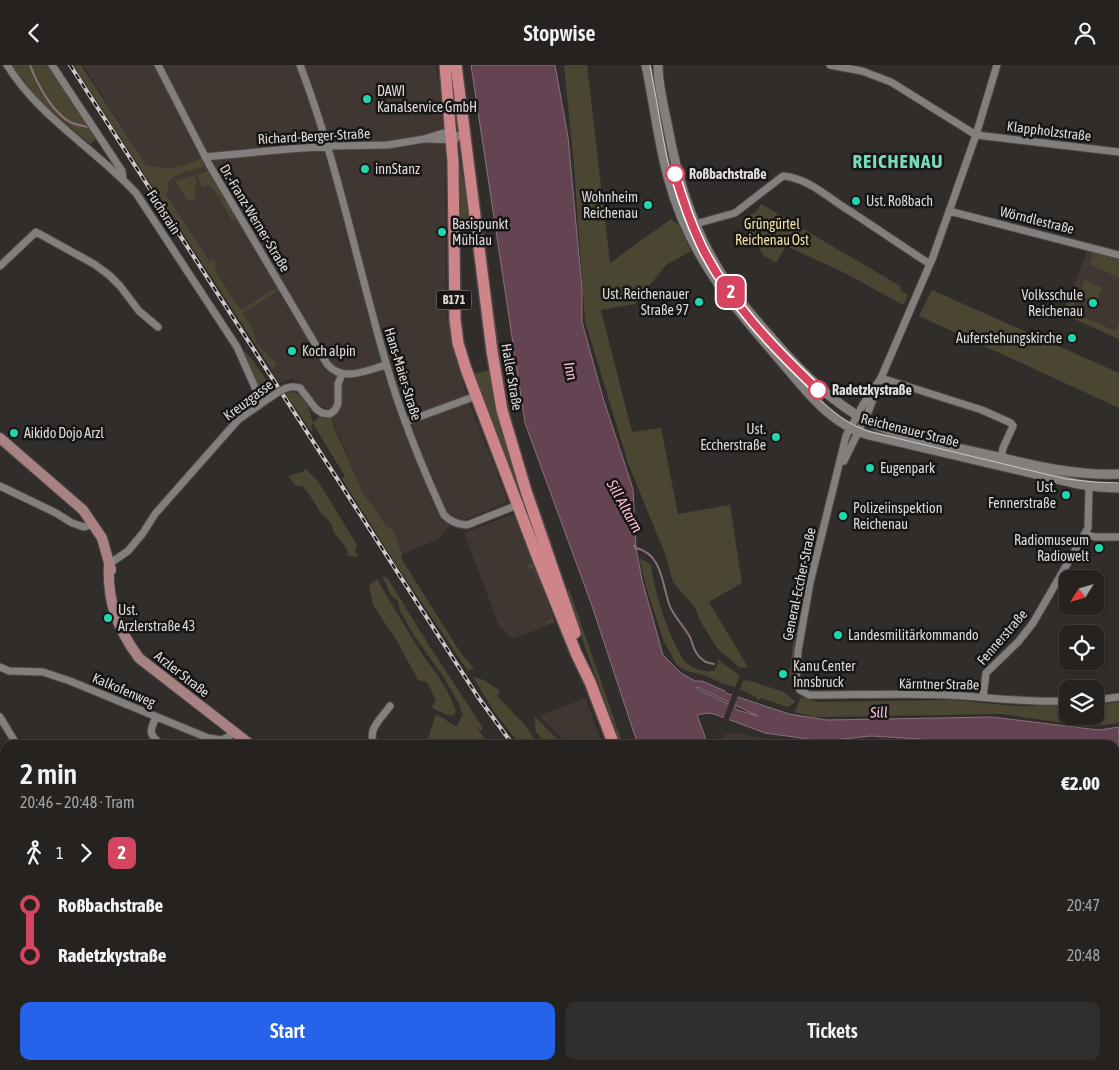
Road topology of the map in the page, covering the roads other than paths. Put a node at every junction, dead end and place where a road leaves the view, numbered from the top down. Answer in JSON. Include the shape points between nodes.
{"nodes":[{"id":1,"x":7,"y":65,"type":"edge"},
{"id":2,"x":52,"y":65,"type":"edge"},
{"id":3,"x":158,"y":65,"type":"edge"},
{"id":4,"x":300,"y":65,"type":"edge"},
{"id":5,"x":444,"y":65,"type":"edge"},
{"id":6,"x":456,"y":65,"type":"edge"},
{"id":7,"x":646,"y":65,"type":"edge"},
{"id":8,"x":658,"y":65,"type":"edge"},
{"id":9,"x":830,"y":65,"type":"edge"},
{"id":10,"x":846,"y":66,"type":"edge"},
{"id":11,"x":997,"y":67,"type":"edge"},
{"id":12,"x":976,"y":135,"type":"junction"},
{"id":13,"x":452,"y":137,"type":"junction"},
{"id":14,"x":465,"y":137,"type":"junction"},
{"id":15,"x":327,"y":146,"type":"junction"},
{"id":16,"x":1119,"y":152,"type":"edge"},
{"id":17,"x":205,"y":157,"type":"junction"},
{"id":18,"x":123,"y":179,"type":"junction"},
{"id":19,"x":950,"y":211,"type":"junction"},
{"id":20,"x":683,"y":222,"type":"junction"},
{"id":21,"x":696,"y":224,"type":"junction"},
{"id":22,"x":465,"y":232,"type":"junction"},
{"id":23,"x":1119,"y":255,"type":"edge"},
{"id":24,"x":930,"y":264,"type":"junction"},
{"id":25,"x":0,"y":267,"type":"edge"},
{"id":26,"x":158,"y":327,"type":"dead end"},
{"id":27,"x":386,"y":365,"type":"junction"},
{"id":28,"x":342,"y":375,"type":"junction"},
{"id":29,"x":879,"y":381,"type":"junction"},
{"id":30,"x":476,"y":396,"type":"junction"},
{"id":31,"x":265,"y":401,"type":"junction"},
{"id":32,"x":861,"y":417,"type":"junction"},
{"id":33,"x":405,"y":422,"type":"junction"},
{"id":34,"x":854,"y":430,"type":"junction"},
{"id":35,"x":0,"y":438,"type":"edge"},
{"id":36,"x":1002,"y":458,"type":"junction"},
{"id":37,"x":1119,"y":474,"type":"edge"},
{"id":38,"x":0,"y":486,"type":"edge"},
{"id":39,"x":1089,"y":486,"type":"junction"},
{"id":40,"x":1119,"y":488,"type":"edge"},
{"id":41,"x":524,"y":503,"type":"junction"},
{"id":42,"x":94,"y":524,"type":"junction"},
{"id":43,"x":1085,"y":534,"type":"junction"},
{"id":44,"x":1119,"y":537,"type":"edge"},
{"id":45,"x":109,"y":564,"type":"junction"},
{"id":46,"x":0,"y":667,"type":"edge"},
{"id":47,"x":809,"y":695,"type":"joint"},
{"id":48,"x":983,"y":697,"type":"junction"},
{"id":49,"x":1119,"y":697,"type":"edge"},
{"id":50,"x":1104,"y":699,"type":"edge"},
{"id":51,"x":1059,"y":701,"type":"edge"},
{"id":52,"x":390,"y":706,"type":"dead end"},
{"id":53,"x":0,"y":717,"type":"edge"},
{"id":54,"x":156,"y":717,"type":"junction"},
{"id":55,"x":236,"y":733,"type":"junction"},
{"id":56,"x":14,"y":740,"type":"edge"},
{"id":57,"x":156,"y":740,"type":"edge"},
{"id":58,"x":245,"y":740,"type":"edge"},
{"id":59,"x":372,"y":740,"type":"edge"},
{"id":60,"x":612,"y":740,"type":"edge"}],
"edges":[{"from":1,"to":18,"type":"street","name":"Fuchsrain","via":[[39,106]]},
{"from":2,"to":18,"type":"street","via":[[122,171]]},
{"from":3,"to":17,"type":"street","name":"Dr.-Franz-Werner-Straße"},
{"from":4,"to":15,"type":"street","name":"Hans-Maier-Straße"},
{"from":5,"to":13,"type":"main road","name":"Haller Straße","number":"B171"},
{"from":6,"to":14,"type":"main road","name":"Haller Straße","number":"B171"},
{"from":7,"to":20,"type":"street","name":"Reichenauer Straße","via":[[667,176]]},
{"from":8,"to":21,"type":"street","name":"Reichenauer Straße","via":[[673,155]]},
{"from":9,"to":10,"type":"street"},
{"from":10,"to":12,"type":"street","via":[[891,82]]},
{"from":11,"to":12,"type":"street"},
{"from":12,"to":16,"type":"street","name":"Klappholzstraße"},
{"from":12,"to":19,"type":"street"},
{"from":13,"to":14,"type":"street","name":"Richard-Berger-Straße"},
{"from":13,"to":15,"type":"street","name":"Richard-Berger-Straße","via":[[388,145]]},
{"from":13,"to":22,"type":"main road","name":"Haller Straße","number":"B171"},
{"from":14,"to":22,"type":"main road","name":"Haller Straße","number":"B171"},
{"from":15,"to":17,"type":"street","name":"Richard-Berger-Straße"},
{"from":15,"to":27,"type":"street","name":"Hans-Maier-Straße"},
{"from":17,"to":28,"type":"street","name":"Dr.-Franz-Werner-Straße","via":[[327,364]]},
{"from":18,"to":31,"type":"street","name":"Fuchsrain","via":[[136,193],[237,347]]},
{"from":19,"to":23,"type":"street","name":"Wörndlestraße"},
{"from":19,"to":24,"type":"street"},
{"from":20,"to":21,"type":"street"},
{"from":20,"to":34,"type":"street","name":"Reichenauer Straße","via":[[701,259],[739,313],[813,397],[835,419]]},
{"from":21,"to":24,"type":"street","via":[[735,213],[783,176],[793,177]]},
{"from":21,"to":32,"type":"street","name":"Reichenauer Straße","via":[[719,270],[753,317],[816,385],[838,404]]},
{"from":22,"to":30,"type":"main road","name":"Haller Straße","number":"B171","via":[[455,321],[458,343]]},
{"from":22,"to":41,"type":"main road","name":"Haller Straße","number":"B171"},
{"from":24,"to":29,"type":"street"},
{"from":25,"to":26,"type":"street","via":[[36,232],[94,264],[116,282],[139,311]]},
{"from":27,"to":28,"type":"street"},
{"from":27,"to":33,"type":"street","name":"Hans-Maier-Straße"},
{"from":28,"to":31,"type":"street","name":"Kreuzgasse","bridge":true,"via":[[338,384],[338,404],[330,413],[319,412],[300,388],[294,386],[286,387]]},
{"from":29,"to":32,"type":"street"},
{"from":29,"to":36,"type":"street","via":[[982,410],[1011,423],[1013,427]]},
{"from":30,"to":33,"type":"street"},
{"from":30,"to":41,"type":"main road","name":"Haller Straße","number":"B171"},
{"from":31,"to":45,"type":"street","name":"Kreuzgasse","via":[[232,426],[128,551]]},
{"from":32,"to":34,"type":"street","name":"General-Eccher-Straße"},
{"from":32,"to":36,"type":"street","name":"Reichenauer Straße","via":[[913,437]]},
{"from":33,"to":41,"type":"street","name":"Hans-Maier-Straße","via":[[444,515],[450,521],[467,525]]},
{"from":34,"to":39,"type":"street","name":"Reichenauer Straße"},
{"from":34,"to":47,"type":"street","name":"General-Eccher-Straße","via":[[838,473],[810,583],[798,651],[796,681],[804,694]]},
{"from":35,"to":42,"type":"main road","name":"Arzler Straße","via":[[83,510]]},
{"from":36,"to":37,"type":"street","name":"Reichenauer Straße","via":[[1081,474]]},
{"from":38,"to":42,"type":"street","via":[[72,523],[84,527]]},
{"from":39,"to":40,"type":"street","name":"Reichenauer Straße"},
{"from":39,"to":43,"type":"street","name":"Fennerstraße"},
{"from":41,"to":60,"type":"main road","name":"Haller Straße","number":"B171","via":[[561,590]]},
{"from":42,"to":45,"type":"main road","name":"Arzler Straße","via":[[102,538]]},
{"from":43,"to":44,"type":"street"},
{"from":43,"to":48,"type":"street","name":"Fennerstraße","via":[[1033,623],[986,673]]},
{"from":45,"to":55,"type":"main road","name":"Arzler Straße","via":[[110,598],[129,644],[139,658]]},
{"from":46,"to":54,"type":"street","name":"Kalkofenweg","via":[[9,671],[43,672]]},
{"from":47,"to":48,"type":"street","name":"Kärntner Straße"},
{"from":48,"to":51,"type":"street","name":"Kärntner Straße"},
{"from":49,"to":50,"type":"street"},
{"from":52,"to":59,"type":"street","via":[[372,731]]},
{"from":53,"to":56,"type":"street"},
{"from":54,"to":55,"type":"street","name":"Kalkofenweg","via":[[208,738],[222,740]]},
{"from":54,"to":57,"type":"street","via":[[150,729]]},
{"from":55,"to":58,"type":"main road","name":"Arzler Straße"}]}
